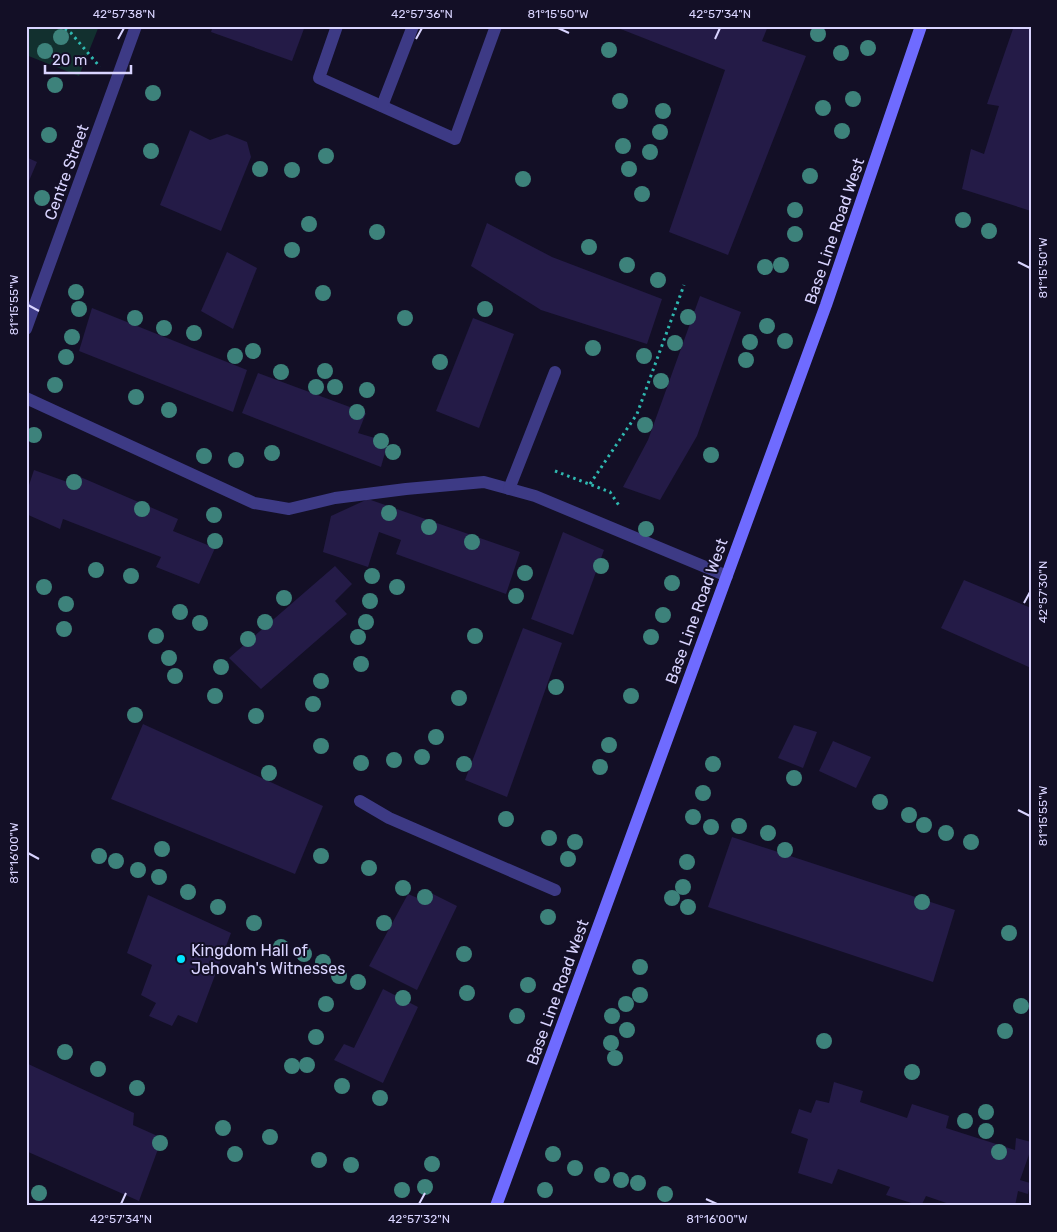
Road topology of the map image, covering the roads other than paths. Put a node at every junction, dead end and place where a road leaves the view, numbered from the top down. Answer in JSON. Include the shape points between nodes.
{"nodes":[{"id":1,"x":136,"y":26,"type":"edge"},
{"id":2,"x":337,"y":26,"type":"edge"},
{"id":3,"x":413,"y":26,"type":"edge"},
{"id":4,"x":496,"y":26,"type":"edge"},
{"id":5,"x":921,"y":26,"type":"edge"},
{"id":6,"x":382,"y":106,"type":"junction"},
{"id":7,"x":26,"y":329,"type":"edge"},
{"id":8,"x":555,"y":372,"type":"dead end"},
{"id":9,"x":26,"y":398,"type":"edge"},
{"id":10,"x":509,"y":489,"type":"junction"},
{"id":11,"x":727,"y":576,"type":"junction"},
{"id":12,"x":360,"y":800,"type":"dead end"},
{"id":13,"x":555,"y":890,"type":"dead end"},
{"id":14,"x":496,"y":1206,"type":"edge"}],
"edges":[{"from":1,"to":7,"type":"street","name":"Centre Street"},
{"from":2,"to":6,"type":"street","via":[[319,78]]},
{"from":3,"to":6,"type":"street"},
{"from":4,"to":6,"type":"street","via":[[455,138]]},
{"from":5,"to":11,"type":"street","name":"Base Line Road West","via":[[826,305]]},
{"from":8,"to":10,"type":"street"},
{"from":9,"to":10,"type":"street","via":[[254,503],[288,509],[335,498],[484,482]]},
{"from":10,"to":11,"type":"street","via":[[535,496]]},
{"from":11,"to":14,"type":"street","name":"Base Line Road West"},
{"from":12,"to":13,"type":"street","via":[[389,818]]}]}
